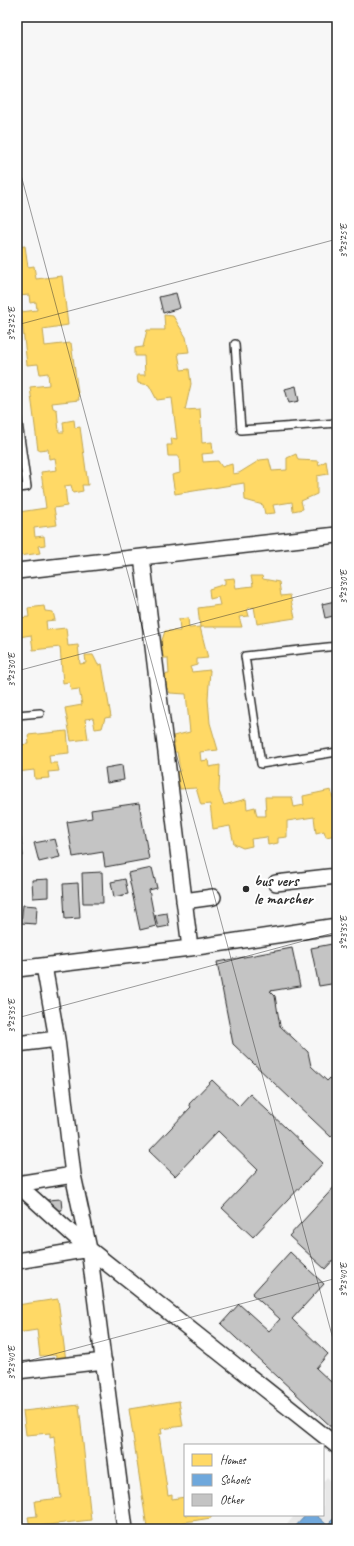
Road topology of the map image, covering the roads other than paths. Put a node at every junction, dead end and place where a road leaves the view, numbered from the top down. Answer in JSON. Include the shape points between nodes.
{"nodes":[{"id":1,"x":234,"y":344,"type":"dead end"},
{"id":2,"x":17,"y":416,"type":"edge"},
{"id":3,"x":337,"y":422,"type":"edge"},
{"id":4,"x":17,"y":488,"type":"edge"},
{"id":5,"x":337,"y":535,"type":"edge"},
{"id":6,"x":142,"y":557,"type":"junction"},
{"id":7,"x":17,"y":571,"type":"edge"},
{"id":8,"x":337,"y":646,"type":"edge"},
{"id":9,"x":40,"y":713,"type":"dead end"},
{"id":10,"x":17,"y":715,"type":"edge"},
{"id":11,"x":337,"y":752,"type":"edge"},
{"id":12,"x":337,"y":876,"type":"edge"},
{"id":13,"x":276,"y":883,"type":"dead end"},
{"id":14,"x":213,"y":896,"type":"dead end"},
{"id":15,"x":184,"y":901,"type":"junction"},
{"id":16,"x":337,"y":926,"type":"edge"},
{"id":17,"x":190,"y":948,"type":"junction"},
{"id":18,"x":44,"y":966,"type":"junction"},
{"id":19,"x":17,"y":970,"type":"edge"},
{"id":20,"x":56,"y":1039,"type":"junction"},
{"id":21,"x":17,"y":1044,"type":"edge"},
{"id":22,"x":73,"y":1176,"type":"junction"},
{"id":23,"x":89,"y":1249,"type":"junction"},
{"id":24,"x":17,"y":1261,"type":"edge"},
{"id":25,"x":104,"y":1361,"type":"junction"},
{"id":26,"x":17,"y":1371,"type":"edge"},
{"id":27,"x":337,"y":1446,"type":"edge"},
{"id":28,"x":125,"y":1529,"type":"edge"}],
"edges":[{"from":1,"to":3,"type":"lane","via":[[241,430]]},
{"from":2,"to":4,"type":"lane","via":[[27,487]]},
{"from":5,"to":6,"type":"street"},
{"from":6,"to":7,"type":"street"},
{"from":6,"to":15,"type":"street"},
{"from":8,"to":11,"type":"lane","via":[[245,656],[261,764]]},
{"from":9,"to":10,"type":"lane"},
{"from":12,"to":13,"type":"street"},
{"from":14,"to":15,"type":"street"},
{"from":15,"to":17,"type":"street"},
{"from":16,"to":17,"type":"street"},
{"from":17,"to":18,"type":"street"},
{"from":18,"to":19,"type":"street"},
{"from":18,"to":20,"type":"street"},
{"from":20,"to":21,"type":"street"},
{"from":20,"to":22,"type":"street"},
{"from":22,"to":23,"type":"street"},
{"from":22,"to":23,"type":"street","via":[[17,1184]]},
{"from":23,"to":24,"type":"street"},
{"from":23,"to":25,"type":"street"},
{"from":23,"to":27,"type":"street"},
{"from":25,"to":26,"type":"street"},
{"from":25,"to":28,"type":"street"}]}
